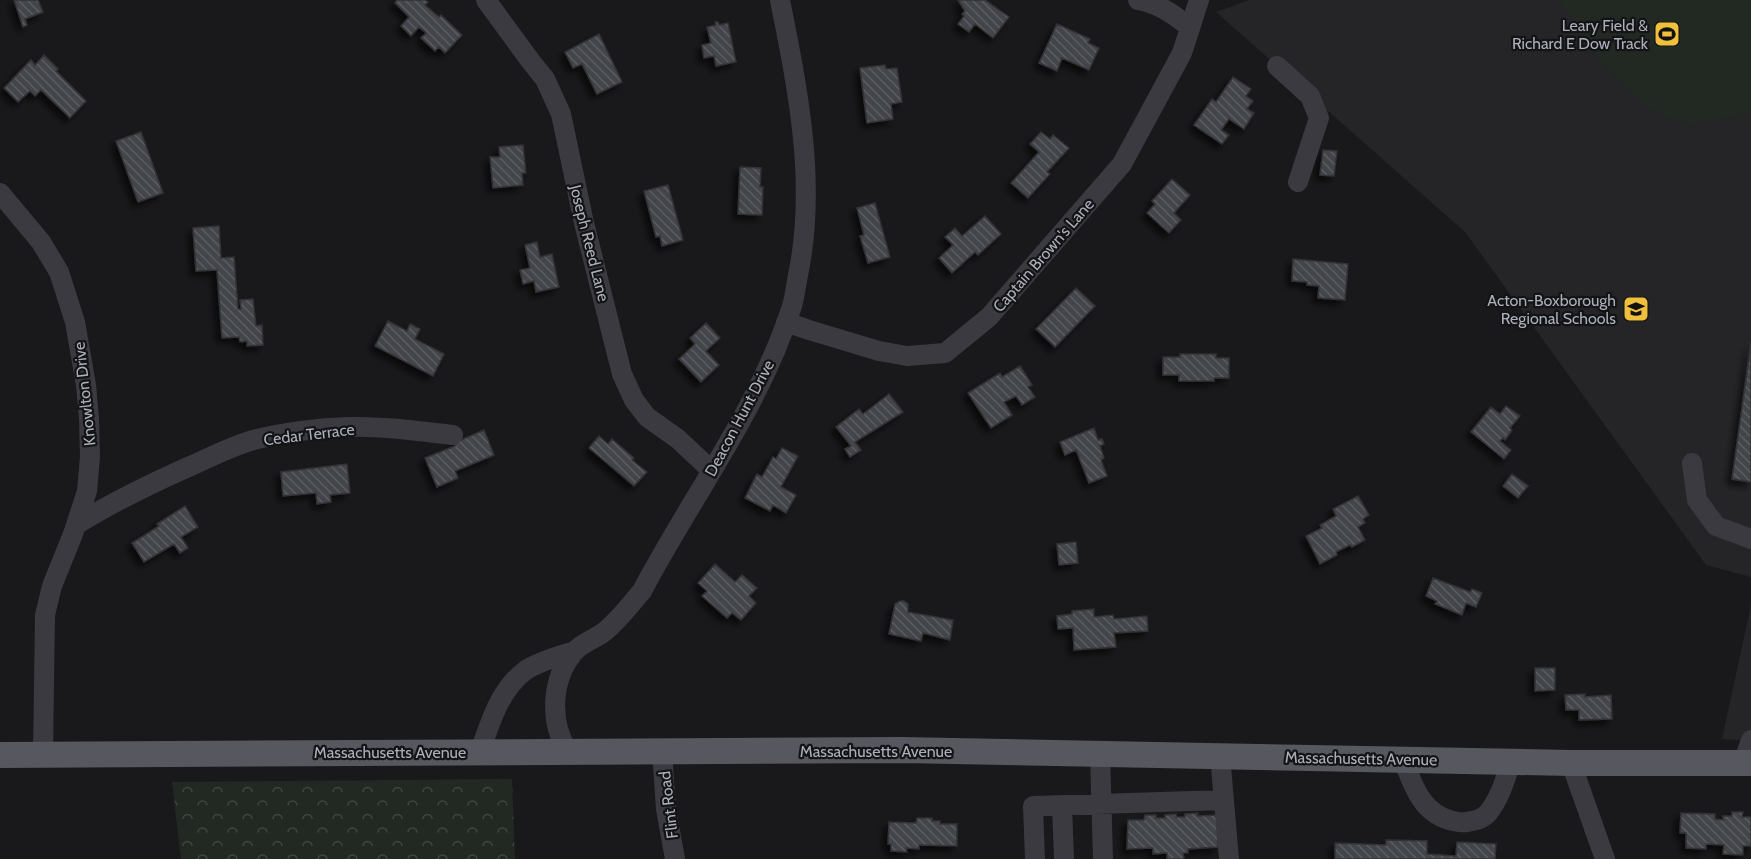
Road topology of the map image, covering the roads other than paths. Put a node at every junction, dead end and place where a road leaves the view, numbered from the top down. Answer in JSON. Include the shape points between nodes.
{"nodes":[{"id":1,"x":486,"y":0,"type":"edge"},
{"id":2,"x":780,"y":0,"type":"edge"},
{"id":3,"x":1138,"y":0,"type":"edge"},
{"id":4,"x":1199,"y":0,"type":"edge"},
{"id":5,"x":1189,"y":27,"type":"junction"},
{"id":6,"x":1277,"y":66,"type":"dead end"},
{"id":7,"x":1298,"y":182,"type":"dead end"},
{"id":8,"x":0,"y":193,"type":"edge"},
{"id":9,"x":786,"y":322,"type":"junction"},
{"id":10,"x":453,"y":435,"type":"dead end"},
{"id":11,"x":1692,"y":464,"type":"dead end"},
{"id":12,"x":711,"y":470,"type":"junction"},
{"id":13,"x":76,"y":525,"type":"junction"},
{"id":14,"x":1751,"y":539,"type":"edge"},
{"id":15,"x":575,"y":651,"type":"junction"},
{"id":16,"x":568,"y":751,"type":"junction"},
{"id":17,"x":662,"y":751,"type":"junction"},
{"id":18,"x":480,"y":752,"type":"junction"},
{"id":19,"x":1100,"y":753,"type":"junction"},
{"id":20,"x":43,"y":754,"type":"junction"},
{"id":21,"x":0,"y":755,"type":"edge"},
{"id":22,"x":1220,"y":755,"type":"junction"},
{"id":23,"x":1748,"y":756,"type":"edge"},
{"id":24,"x":1403,"y":759,"type":"junction"},
{"id":25,"x":1511,"y":762,"type":"junction"},
{"id":26,"x":1571,"y":763,"type":"junction"},
{"id":27,"x":1224,"y":800,"type":"junction"},
{"id":28,"x":1101,"y":805,"type":"junction"},
{"id":29,"x":1062,"y":806,"type":"junction"},
{"id":30,"x":675,"y":859,"type":"edge"},
{"id":31,"x":1035,"y":859,"type":"edge"},
{"id":32,"x":1064,"y":859,"type":"edge"},
{"id":33,"x":1103,"y":859,"type":"edge"},
{"id":34,"x":1229,"y":859,"type":"edge"},
{"id":35,"x":1605,"y":859,"type":"edge"}],
"edges":[{"from":1,"to":12,"type":"street","name":"Joseph Reed Lane","via":[[546,78],[561,114],[622,374],[634,400],[647,417]]},
{"from":2,"to":9,"type":"street","name":"Deacon Hunt Drive","via":[[803,131],[806,204],[804,249]]},
{"from":3,"to":5,"type":"street","via":[[1174,14]]},
{"from":4,"to":5,"type":"street","name":"Captain Brown's Lane"},
{"from":5,"to":9,"type":"street","name":"Captain Brown's Lane","via":[[1182,53],[1122,164],[988,317],[945,353],[906,356],[879,351]]},
{"from":6,"to":7,"type":"street","via":[[1310,96],[1319,118]]},
{"from":8,"to":13,"type":"street","name":"Knowlton Drive","via":[[41,242],[59,272],[75,322],[86,386],[90,457],[87,491]]},
{"from":9,"to":12,"type":"street","name":"Deacon Hunt Drive","via":[[769,368]]},
{"from":10,"to":13,"type":"street","name":"Cedar Terrace","via":[[349,427],[256,440],[220,452]]},
{"from":11,"to":14,"type":"street","via":[[1697,500],[1716,526]]},
{"from":12,"to":15,"type":"street","name":"Deacon Hunt Drive","via":[[642,591],[604,632]]},
{"from":13,"to":20,"type":"street","name":"Knowlton Drive","via":[[45,615]]},
{"from":15,"to":16,"type":"street","name":"Deacon Hunt Drive","via":[[560,675],[555,717]]},
{"from":15,"to":18,"type":"street","name":"Deacon Hunt Drive","via":[[526,670],[506,689]]},
{"from":16,"to":17,"type":"main road","name":"Massachusetts Avenue"},
{"from":16,"to":18,"type":"main road","name":"Massachusetts Avenue"},
{"from":17,"to":19,"type":"main road","name":"Massachusetts Avenue"},
{"from":17,"to":30,"type":"street","name":"Flint Road"},
{"from":18,"to":20,"type":"main road","name":"Massachusetts Avenue"},
{"from":19,"to":22,"type":"main road","name":"Massachusetts Avenue"},
{"from":19,"to":28,"type":"street"},
{"from":20,"to":21,"type":"main road","name":"Massachusetts Avenue"},
{"from":22,"to":24,"type":"main road","name":"Massachusetts Avenue"},
{"from":22,"to":27,"type":"street"},
{"from":23,"to":26,"type":"main road","name":"Massachusetts Avenue"},
{"from":24,"to":25,"type":"main road","name":"Massachusetts Avenue"},
{"from":24,"to":25,"type":"street","via":[[1419,797],[1430,811],[1462,823],[1486,815],[1496,801]]},
{"from":25,"to":26,"type":"main road","name":"Massachusetts Avenue"},
{"from":26,"to":35,"type":"street"},
{"from":27,"to":28,"type":"street"},
{"from":27,"to":34,"type":"street"},
{"from":28,"to":29,"type":"street"},
{"from":28,"to":33,"type":"street"},
{"from":29,"to":31,"type":"street","via":[[1033,806]]},
{"from":29,"to":32,"type":"street"}]}
